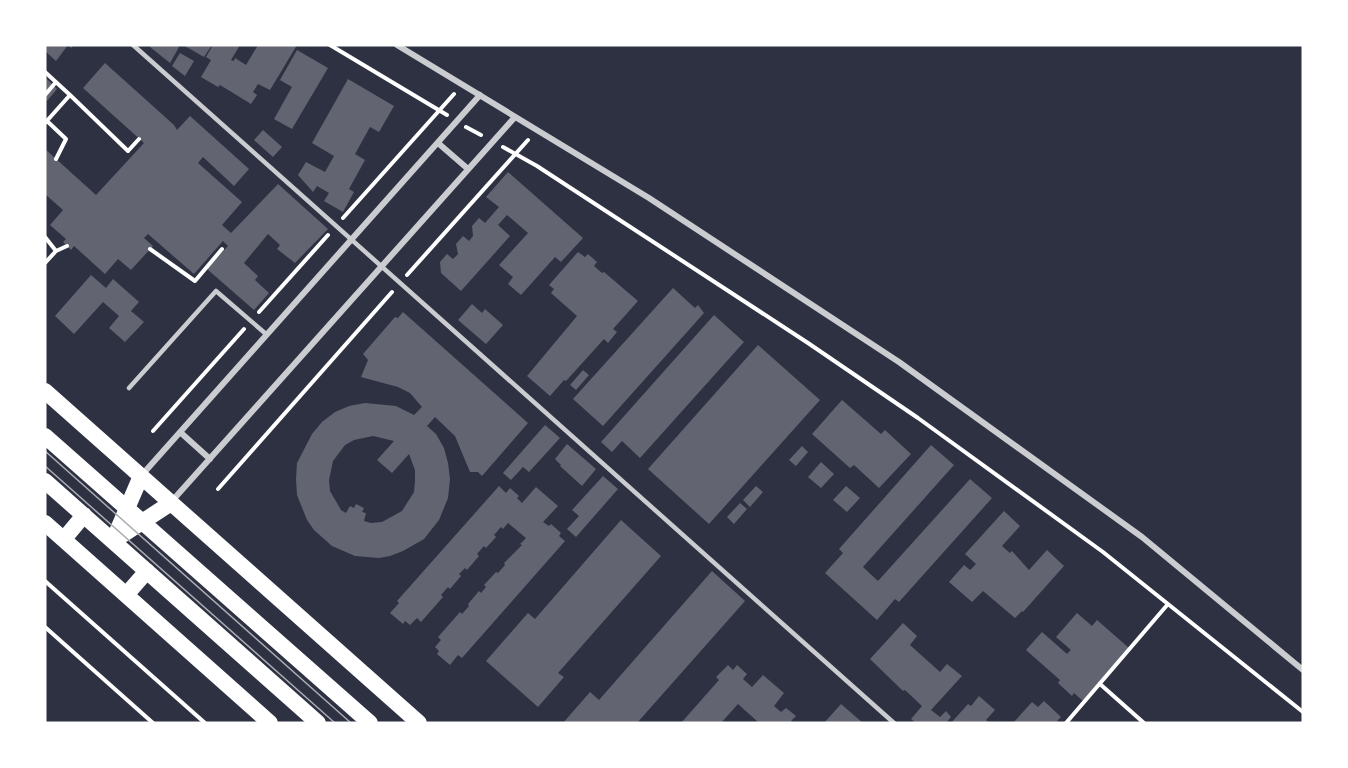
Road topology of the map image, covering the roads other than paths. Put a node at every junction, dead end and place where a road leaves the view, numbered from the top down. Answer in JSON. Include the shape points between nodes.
{"nodes":[{"id":1,"x":133,"y":45,"type":"edge"},
{"id":2,"x":397,"y":45,"type":"edge"},
{"id":3,"x":480,"y":95,"type":"junction"},
{"id":4,"x":515,"y":117,"type":"junction"},
{"id":5,"x":438,"y":143,"type":"junction"},
{"id":6,"x":468,"y":169,"type":"junction"},
{"id":7,"x":350,"y":240,"type":"junction"},
{"id":8,"x":380,"y":267,"type":"junction"},
{"id":9,"x":267,"y":334,"type":"junction"},
{"id":10,"x":129,"y":388,"type":"dead end"},
{"id":11,"x":45,"y":391,"type":"edge"},
{"id":12,"x":180,"y":432,"type":"junction"},
{"id":13,"x":45,"y":436,"type":"edge"},
{"id":14,"x":210,"y":459,"type":"junction"},
{"id":15,"x":141,"y":476,"type":"junction"},
{"id":16,"x":45,"y":481,"type":"edge"},
{"id":17,"x":171,"y":503,"type":"junction"},
{"id":18,"x":127,"y":508,"type":"junction"},
{"id":19,"x":84,"y":516,"type":"junction"},
{"id":20,"x":142,"y":522,"type":"junction"},
{"id":21,"x":45,"y":523,"type":"edge"},
{"id":22,"x":64,"y":539,"type":"junction"},
{"id":23,"x":113,"y":541,"type":"junction"},
{"id":24,"x":147,"y":571,"type":"junction"},
{"id":25,"x":126,"y":595,"type":"junction"},
{"id":26,"x":1303,"y":670,"type":"edge"},
{"id":27,"x":270,"y":723,"type":"edge"},
{"id":28,"x":318,"y":723,"type":"edge"},
{"id":29,"x":370,"y":723,"type":"edge"},
{"id":30,"x":419,"y":723,"type":"edge"},
{"id":31,"x":894,"y":723,"type":"edge"}],
"edges":[{"from":1,"to":7,"type":"lane"},
{"from":2,"to":3,"type":"street"},
{"from":3,"to":4,"type":"street"},
{"from":3,"to":5,"type":"street"},
{"from":4,"to":6,"type":"street"},
{"from":4,"to":26,"type":"street","via":[[749,262],[965,409],[1142,537]]},
{"from":5,"to":6,"type":"street"},
{"from":5,"to":7,"type":"street"},
{"from":6,"to":8,"type":"street"},
{"from":7,"to":8,"type":"lane"},
{"from":7,"to":9,"type":"street"},
{"from":8,"to":14,"type":"street"},
{"from":8,"to":31,"type":"lane"},
{"from":9,"to":10,"type":"lane","via":[[216,291]]},
{"from":9,"to":12,"type":"street"},
{"from":11,"to":15,"type":"highway"},
{"from":12,"to":14,"type":"street"},
{"from":12,"to":15,"type":"street"},
{"from":13,"to":18,"type":"highway"},
{"from":14,"to":17,"type":"street"},
{"from":15,"to":17,"type":"highway"},
{"from":15,"to":18,"type":"highway"},
{"from":16,"to":19,"type":"highway"},
{"from":17,"to":20,"type":"highway"},
{"from":17,"to":30,"type":"highway"},
{"from":18,"to":20,"type":"highway"},
{"from":18,"to":23,"type":"highway"},
{"from":19,"to":22,"type":"highway"},
{"from":19,"to":23,"type":"highway"},
{"from":20,"to":23,"type":"highway"},
{"from":20,"to":29,"type":"highway"},
{"from":21,"to":22,"type":"highway"},
{"from":22,"to":25,"type":"highway"},
{"from":23,"to":24,"type":"highway"},
{"from":24,"to":25,"type":"highway"},
{"from":24,"to":28,"type":"highway"},
{"from":25,"to":27,"type":"highway"}]}
